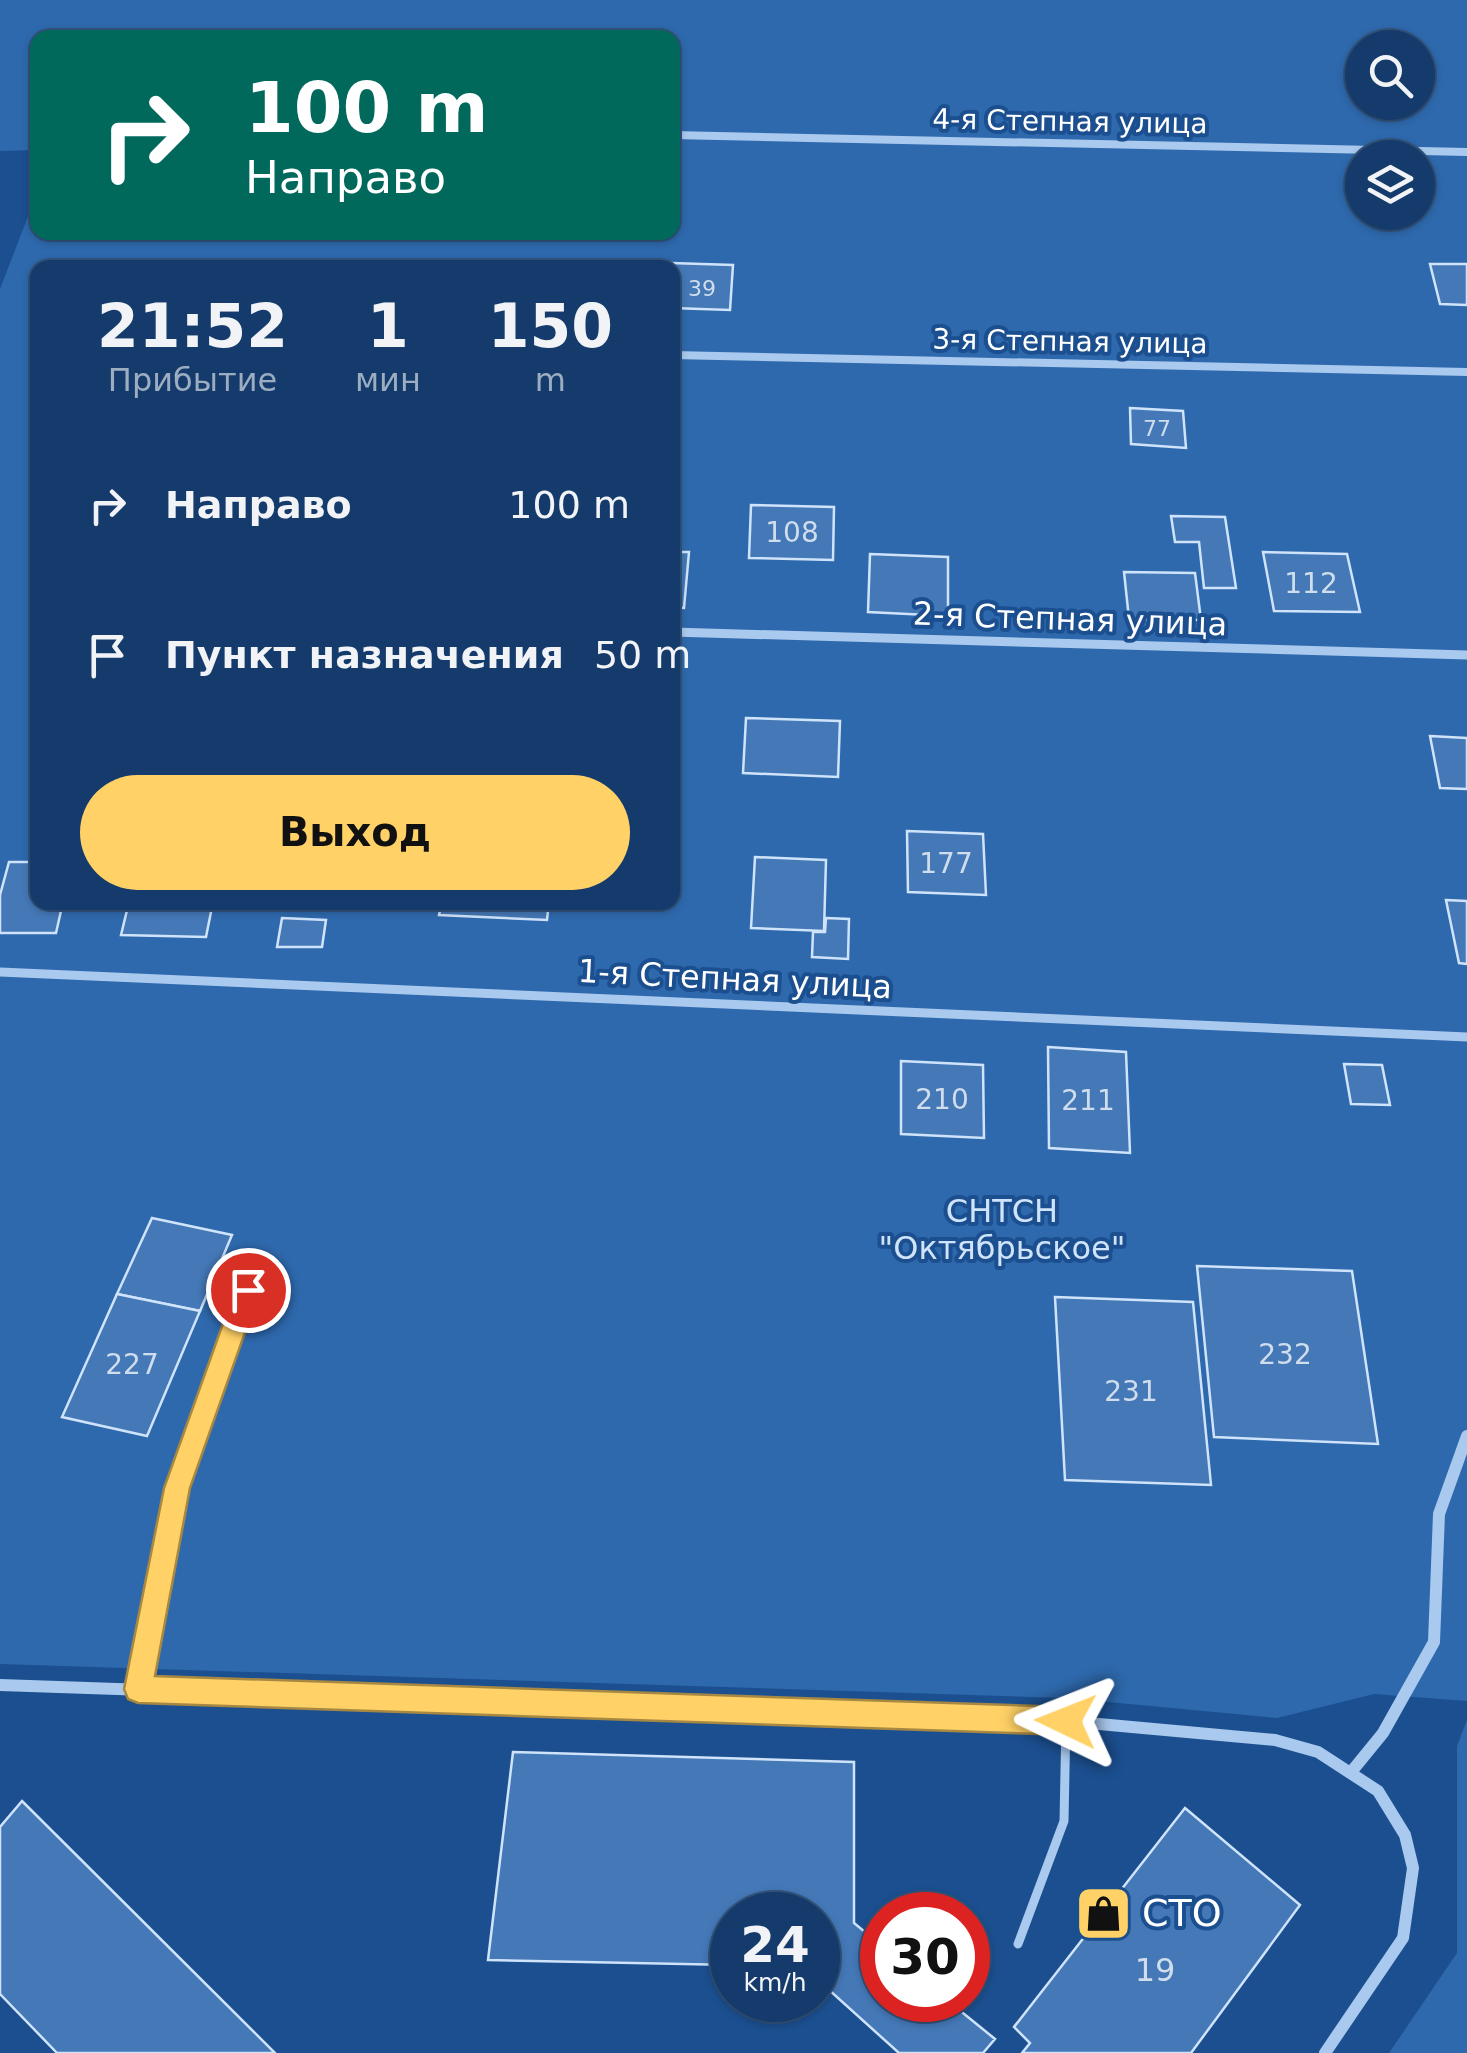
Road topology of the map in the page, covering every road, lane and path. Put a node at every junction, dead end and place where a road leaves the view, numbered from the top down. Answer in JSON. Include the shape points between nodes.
{"nodes":[{"id":1,"x":680,"y":135,"type":"edge"},
{"id":2,"x":1467,"y":152,"type":"edge"},
{"id":3,"x":680,"y":355,"type":"edge"},
{"id":4,"x":1467,"y":372,"type":"edge"},
{"id":5,"x":680,"y":632,"type":"edge"},
{"id":6,"x":1467,"y":656,"type":"edge"},
{"id":7,"x":0,"y":972,"type":"edge"},
{"id":8,"x":1467,"y":1036,"type":"edge"},
{"id":9,"x":248,"y":1290,"type":"dead end"},
{"id":10,"x":1467,"y":1436,"type":"edge"},
{"id":11,"x":0,"y":1685,"type":"edge"},
{"id":12,"x":138,"y":1689,"type":"junction"},
{"id":13,"x":1066,"y":1721,"type":"junction"},
{"id":14,"x":1352,"y":1771,"type":"junction"},
{"id":15,"x":1018,"y":1944,"type":"dead end"},
{"id":16,"x":1325,"y":2053,"type":"edge"}],
"edges":[{"from":1,"to":2,"type":"street","name":"4-я Степная улица"},
{"from":3,"to":4,"type":"street","name":"3-я Степная улица"},
{"from":5,"to":6,"type":"street","name":"2-я Степная улица"},
{"from":7,"to":8,"type":"street","name":"1-я Степная улица"},
{"from":9,"to":12,"type":"lane","via":[[177,1488]]},
{"from":10,"to":14,"type":"street","via":[[1440,1514],[1434,1642],[1383,1734]]},
{"from":11,"to":12,"type":"street"},
{"from":12,"to":13,"type":"street"},
{"from":13,"to":14,"type":"street","via":[[1275,1740]]},
{"from":13,"to":15,"type":"lane","via":[[1064,1821]]},
{"from":14,"to":16,"type":"street","via":[[1392,1807],[1405,1834],[1411,1904],[1403,1938]]}]}
